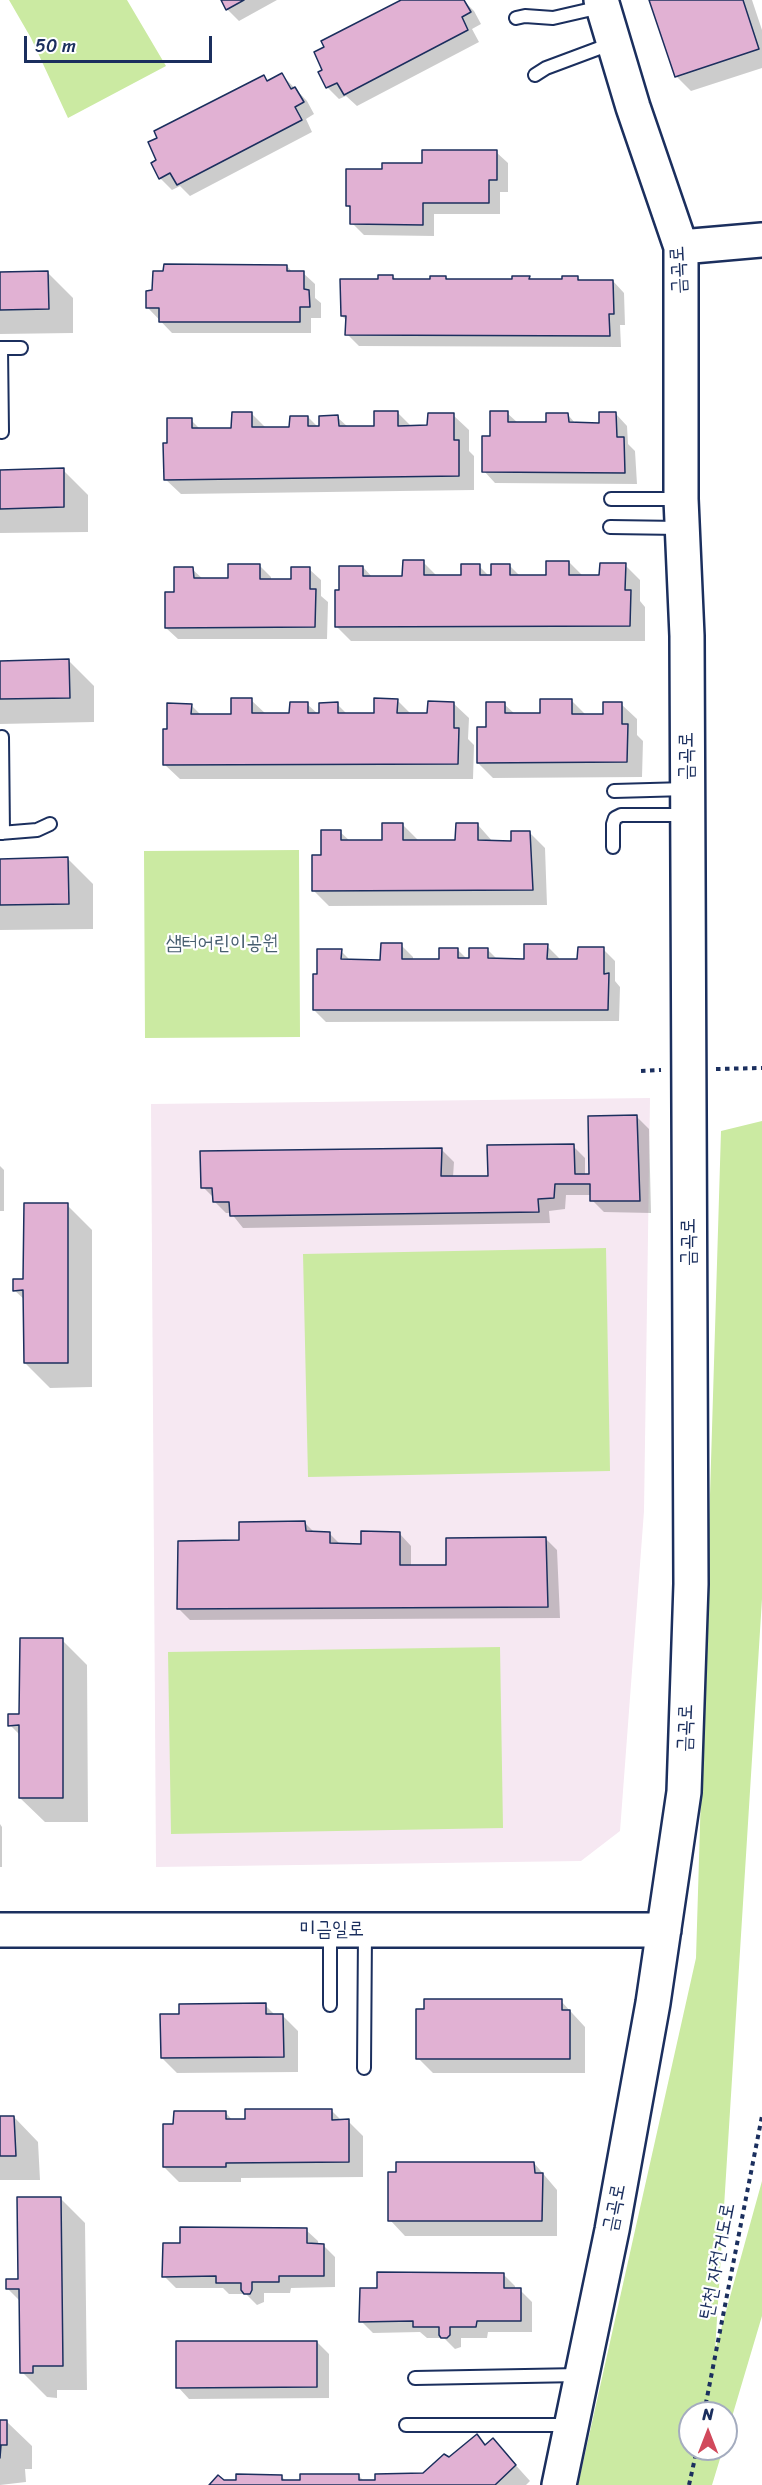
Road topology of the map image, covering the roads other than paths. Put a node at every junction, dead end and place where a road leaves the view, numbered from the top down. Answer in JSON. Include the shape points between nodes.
{"nodes":[{"id":1,"x":602,"y":3,"type":"edge"},
{"id":2,"x":516,"y":18,"type":"dead end"},
{"id":3,"x":614,"y":43,"type":"junction"},
{"id":4,"x":535,"y":75,"type":"dead end"},
{"id":5,"x":748,"y":241,"type":"edge"},
{"id":6,"x":681,"y":247,"type":"junction"},
{"id":7,"x":1,"y":348,"type":"edge"},
{"id":8,"x":21,"y":348,"type":"dead end"},
{"id":9,"x":2,"y":432,"type":"dead end"},
{"id":10,"x":611,"y":499,"type":"dead end"},
{"id":11,"x":682,"y":513,"type":"junction"},
{"id":12,"x":609,"y":527,"type":"dead end"},
{"id":13,"x":2,"y":737,"type":"dead end"},
{"id":14,"x":615,"y":791,"type":"dead end"},
{"id":15,"x":687,"y":802,"type":"junction"},
{"id":16,"x":50,"y":824,"type":"dead end"},
{"id":17,"x":2,"y":833,"type":"edge"},
{"id":18,"x":613,"y":847,"type":"dead end"},
{"id":19,"x":0,"y":1930,"type":"edge"},
{"id":20,"x":330,"y":1930,"type":"junction"},
{"id":21,"x":365,"y":1930,"type":"junction"},
{"id":22,"x":664,"y":1930,"type":"junction"},
{"id":23,"x":330,"y":2005,"type":"dead end"},
{"id":24,"x":364,"y":2068,"type":"dead end"},
{"id":25,"x":582,"y":2375,"type":"junction"},
{"id":26,"x":415,"y":2379,"type":"dead end"},
{"id":27,"x":406,"y":2425,"type":"dead end"},
{"id":28,"x":571,"y":2425,"type":"junction"},
{"id":29,"x":559,"y":2485,"type":"edge"}],
"edges":[{"from":1,"to":2,"type":"lane","via":[[553,18]]},
{"from":1,"to":3,"type":"main road","name":"금곡로"},
{"from":3,"to":4,"type":"lane"},
{"from":3,"to":6,"type":"main road","name":"금곡로"},
{"from":5,"to":6,"type":"main road"},
{"from":6,"to":11,"type":"main road","name":"금곡로"},
{"from":7,"to":8,"type":"lane"},
{"from":7,"to":9,"type":"lane"},
{"from":10,"to":11,"type":"lane"},
{"from":11,"to":12,"type":"lane"},
{"from":11,"to":15,"type":"main road","name":"금곡로"},
{"from":13,"to":17,"type":"lane"},
{"from":14,"to":15,"type":"lane"},
{"from":15,"to":18,"type":"lane","via":[[615,818]]},
{"from":15,"to":22,"type":"main road","name":"금곡로","via":[[691,1584],[684,1792]]},
{"from":16,"to":17,"type":"lane","via":[[37,831]]},
{"from":19,"to":20,"type":"main road","name":"미금일로"},
{"from":20,"to":21,"type":"main road","name":"미금일로"},
{"from":20,"to":23,"type":"lane"},
{"from":21,"to":22,"type":"main road","name":"미금일로"},
{"from":21,"to":24,"type":"lane"},
{"from":22,"to":25,"type":"main road","name":"금곡로","via":[[612,2230]]},
{"from":25,"to":26,"type":"lane"},
{"from":25,"to":28,"type":"main road","name":"금곡로"},
{"from":27,"to":28,"type":"lane"},
{"from":28,"to":29,"type":"main road","name":"금곡로"}]}
